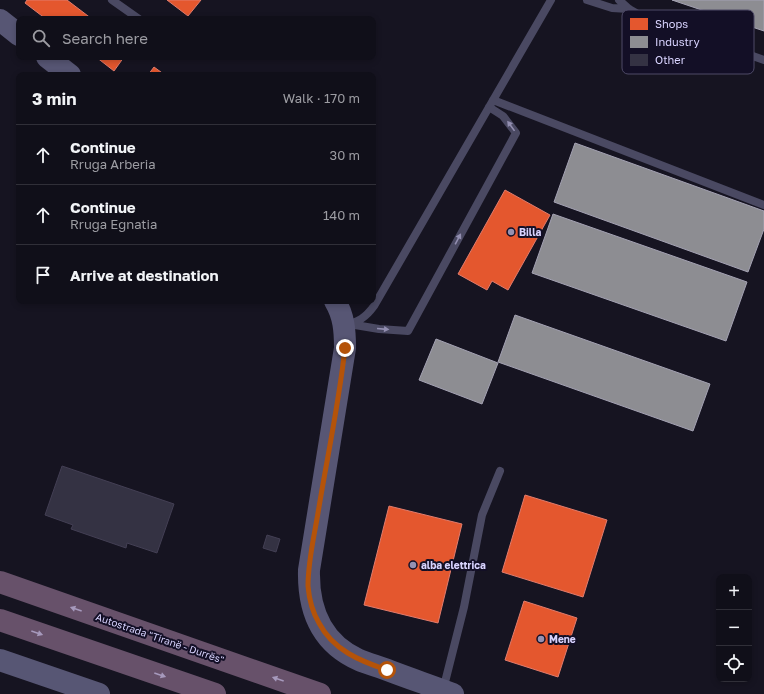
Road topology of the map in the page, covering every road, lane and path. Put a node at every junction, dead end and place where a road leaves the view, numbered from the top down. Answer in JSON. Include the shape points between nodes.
{"nodes":[{"id":1,"x":112,"y":0,"type":"edge"},
{"id":2,"x":551,"y":0,"type":"edge"},
{"id":3,"x":587,"y":0,"type":"edge"},
{"id":4,"x":619,"y":0,"type":"edge"},
{"id":5,"x":629,"y":9,"type":"joint"},
{"id":6,"x":135,"y":16,"type":"edge"},
{"id":7,"x":0,"y":20,"type":"edge"},
{"id":8,"x":16,"y":33,"type":"edge"},
{"id":9,"x":754,"y":56,"type":"edge"},
{"id":10,"x":51,"y":60,"type":"edge"},
{"id":11,"x":764,"y":60,"type":"edge"},
{"id":12,"x":66,"y":72,"type":"edge"},
{"id":13,"x":491,"y":104,"type":"junction"},
{"id":14,"x":764,"y":205,"type":"edge"},
{"id":15,"x":376,"y":301,"type":"edge"},
{"id":16,"x":337,"y":304,"type":"edge"},
{"id":17,"x":374,"y":304,"type":"edge"},
{"id":18,"x":344,"y":324,"type":"junction"},
{"id":19,"x":500,"y":471,"type":"dead end"},
{"id":20,"x":0,"y":582,"type":"edge"},
{"id":21,"x":0,"y":620,"type":"edge"},
{"id":22,"x":0,"y":660,"type":"edge"},
{"id":23,"x":448,"y":692,"type":"edge"},
{"id":24,"x":99,"y":694,"type":"edge"},
{"id":25,"x":215,"y":694,"type":"edge"},
{"id":26,"x":320,"y":694,"type":"edge"}],
"edges":[{"from":1,"to":6,"type":"lane"},
{"from":2,"to":13,"type":"lane"},
{"from":3,"to":5,"type":"lane","via":[[612,8]]},
{"from":4,"to":5,"type":"lane"},
{"from":7,"to":8,"type":"main road"},
{"from":9,"to":11,"type":"lane"},
{"from":10,"to":12,"type":"main road"},
{"from":13,"to":14,"type":"lane"},
{"from":13,"to":15,"type":"lane"},
{"from":18,"to":13,"type":"lane","one_way":true,"via":[[408,331],[516,133],[504,116]]},
{"from":16,"to":18,"type":"main road"},
{"from":17,"to":18,"type":"lane","via":[[369,313],[361,319]]},
{"from":18,"to":23,"type":"main road","via":[[343,366],[309,570],[311,604],[318,623],[328,638],[343,650],[358,659]]},
{"from":19,"to":23,"type":"lane","via":[[482,515]]},
{"from":26,"to":20,"type":"highway","name":"Autostrada \"Tiranë - Durrës\"","one_way":true},
{"from":21,"to":25,"type":"highway","one_way":true},
{"from":22,"to":24,"type":"main road"}]}
